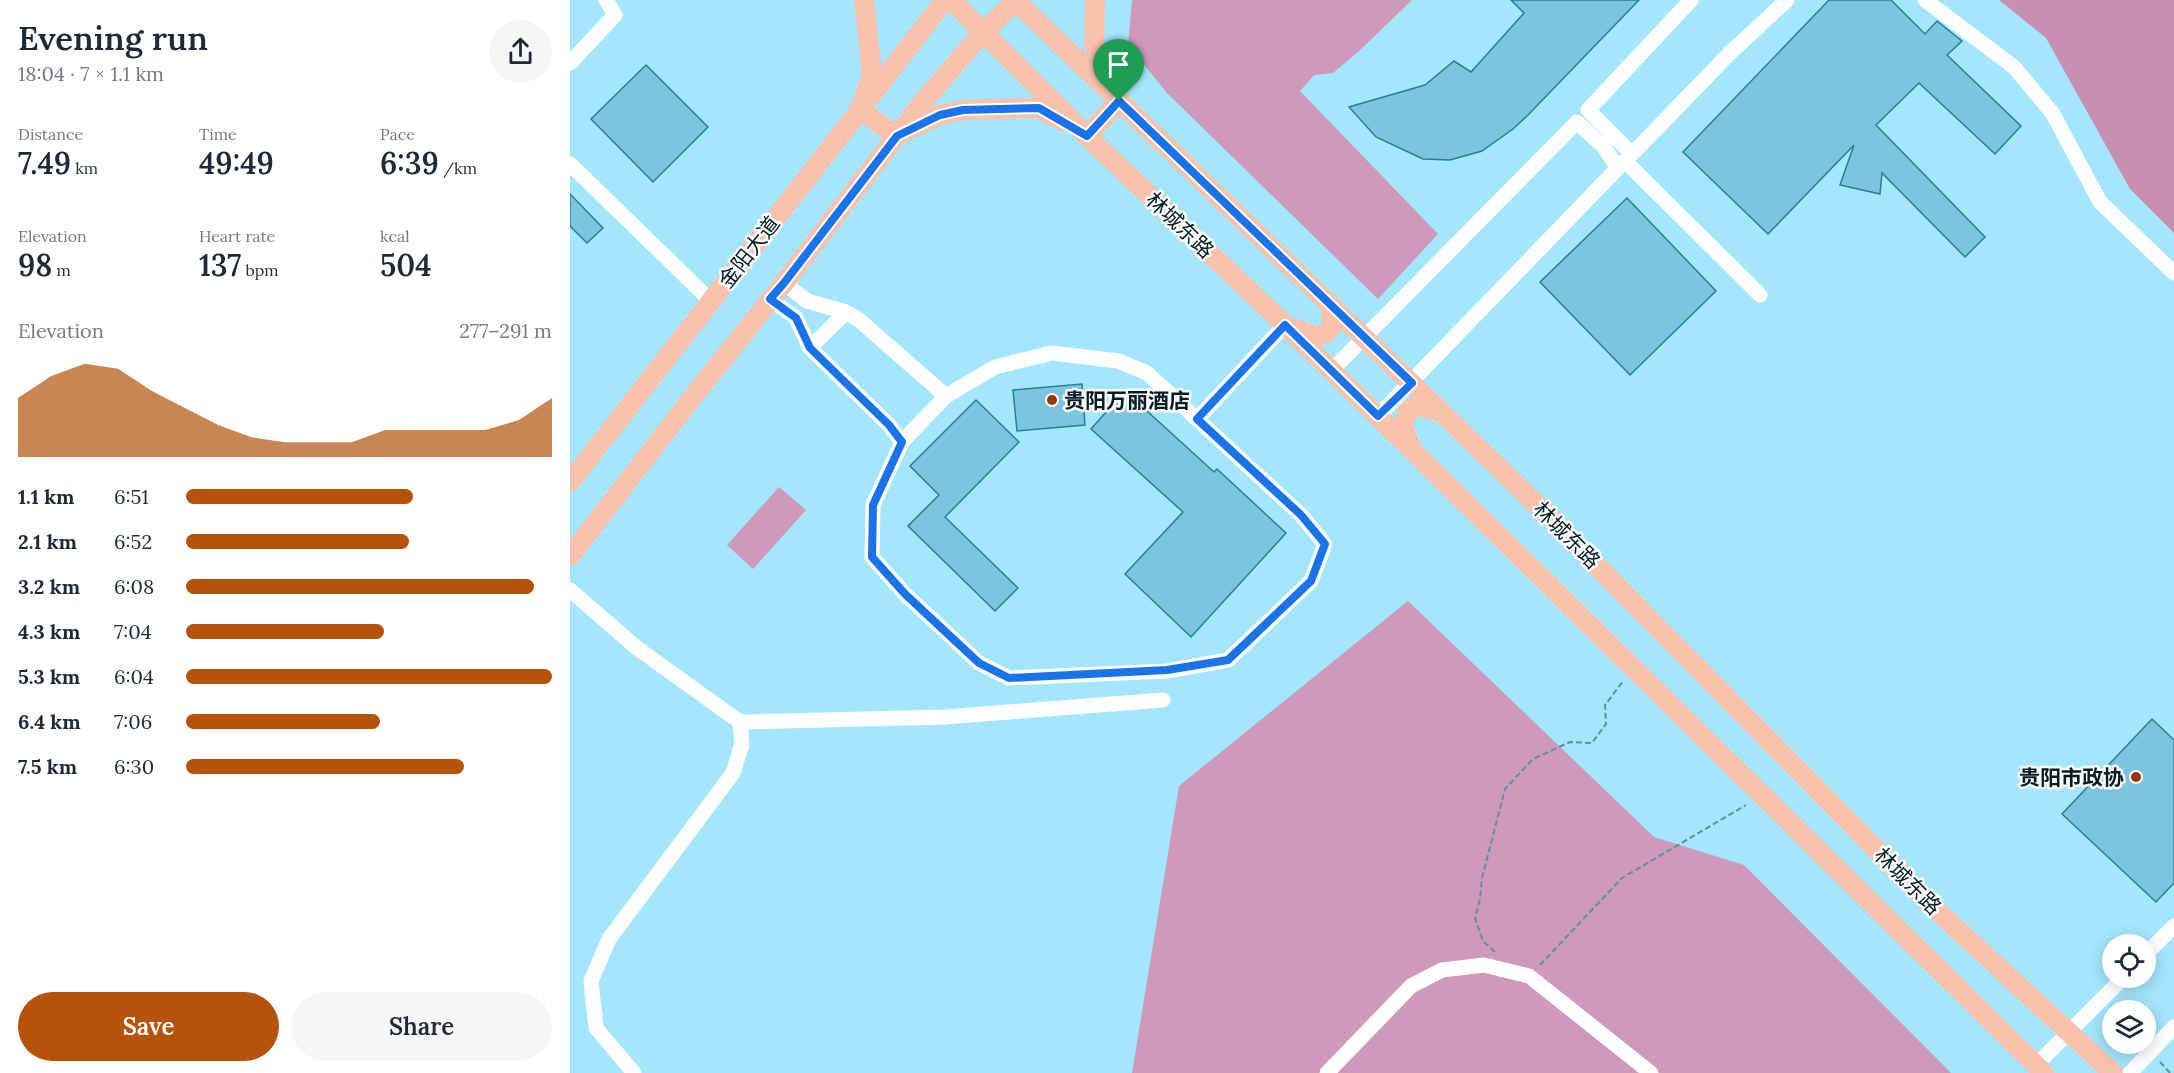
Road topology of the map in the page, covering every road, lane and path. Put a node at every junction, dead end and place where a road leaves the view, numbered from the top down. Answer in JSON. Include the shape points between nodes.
{"nodes":[{"id":1,"x":606,"y":0,"type":"edge"},
{"id":2,"x":864,"y":0,"type":"edge"},
{"id":3,"x":945,"y":0,"type":"edge"},
{"id":4,"x":951,"y":0,"type":"edge"},
{"id":5,"x":1016,"y":0,"type":"edge"},
{"id":6,"x":1095,"y":0,"type":"edge"},
{"id":7,"x":1691,"y":0,"type":"edge"},
{"id":8,"x":1787,"y":0,"type":"edge"},
{"id":9,"x":1925,"y":0,"type":"edge"},
{"id":10,"x":983,"y":32,"type":"junction"},
{"id":11,"x":570,"y":63,"type":"edge"},
{"id":12,"x":1119,"y":101,"type":"junction"},
{"id":13,"x":860,"y":110,"type":"junction"},
{"id":14,"x":1588,"y":110,"type":"junction"},
{"id":15,"x":1577,"y":122,"type":"junction"},
{"id":16,"x":897,"y":136,"type":"junction"},
{"id":17,"x":1087,"y":136,"type":"junction"},
{"id":18,"x":1625,"y":161,"type":"junction"},
{"id":19,"x":570,"y":164,"type":"edge"},
{"id":20,"x":2174,"y":273,"type":"edge"},
{"id":21,"x":784,"y":283,"type":"junction"},
{"id":22,"x":1760,"y":295,"type":"dead end"},
{"id":23,"x":770,"y":299,"type":"junction"},
{"id":24,"x":711,"y":301,"type":"junction"},
{"id":25,"x":1329,"y":303,"type":"junction"},
{"id":26,"x":846,"y":312,"type":"junction"},
{"id":27,"x":1285,"y":325,"type":"junction"},
{"id":28,"x":1364,"y":336,"type":"junction"},
{"id":29,"x":810,"y":348,"type":"junction"},
{"id":30,"x":1330,"y":371,"type":"junction"},
{"id":31,"x":1412,"y":383,"type":"junction"},
{"id":32,"x":946,"y":396,"type":"junction"},
{"id":33,"x":1444,"y":414,"type":"junction"},
{"id":34,"x":1378,"y":416,"type":"junction"},
{"id":35,"x":1197,"y":419,"type":"junction"},
{"id":36,"x":902,"y":442,"type":"junction"},
{"id":37,"x":1414,"y":453,"type":"junction"},
{"id":38,"x":570,"y":482,"type":"edge"},
{"id":39,"x":570,"y":556,"type":"edge"},
{"id":40,"x":570,"y":590,"type":"edge"},
{"id":41,"x":1633,"y":669,"type":"junction"},
{"id":42,"x":1163,"y":700,"type":"dead end"},
{"id":43,"x":740,"y":722,"type":"junction"},
{"id":44,"x":1761,"y":795,"type":"junction"},
{"id":45,"x":2174,"y":926,"type":"edge"},
{"id":46,"x":2156,"y":944,"type":"edge"},
{"id":47,"x":1524,"y":974,"type":"junction"},
{"id":48,"x":2112,"y":988,"type":"edge"},
{"id":49,"x":2174,"y":1027,"type":"edge"},
{"id":50,"x":2069,"y":1032,"type":"junction"},
{"id":51,"x":2040,"y":1069,"type":"edge"},
{"id":52,"x":634,"y":1073,"type":"edge"},
{"id":53,"x":1327,"y":1073,"type":"edge"},
{"id":54,"x":1651,"y":1073,"type":"edge"},
{"id":55,"x":2114,"y":1073,"type":"edge"},
{"id":56,"x":2130,"y":1073,"type":"edge"}],
"edges":[{"from":1,"to":11,"type":"street","via":[[615,15]]},
{"from":2,"to":13,"type":"main road","name":"金阳大道","via":[[872,74]]},
{"from":3,"to":13,"type":"main road"},
{"from":4,"to":10,"type":"main road","name":"林城东路"},
{"from":5,"to":10,"type":"main road"},
{"from":5,"to":12,"type":"main road","name":"林城东路"},
{"from":6,"to":12,"type":"main road","via":[[1094,47]]},
{"from":7,"to":14,"type":"street"},
{"from":8,"to":18,"type":"street"},
{"from":9,"to":20,"type":"street","via":[[2014,67],[2053,114],[2100,202]]},
{"from":10,"to":16,"type":"main road"},
{"from":10,"to":17,"type":"main road","name":"林城东路"},
{"from":12,"to":17,"type":"main road"},
{"from":12,"to":25,"type":"main road","name":"林城东路"},
{"from":13,"to":16,"type":"main road"},
{"from":13,"to":24,"type":"main road","name":"金阳大道"},
{"from":14,"to":15,"type":"street"},
{"from":14,"to":18,"type":"street"},
{"from":15,"to":18,"type":"street"},
{"from":15,"to":28,"type":"street"},
{"from":16,"to":17,"type":"main road","via":[[952,112],[1039,108]]},
{"from":16,"to":21,"type":"main road"},
{"from":17,"to":27,"type":"main road","name":"林城东路"},
{"from":18,"to":22,"type":"street"},
{"from":18,"to":31,"type":"street"},
{"from":19,"to":24,"type":"street"},
{"from":21,"to":23,"type":"main road"},
{"from":21,"to":26,"type":"street","via":[[807,302]]},
{"from":23,"to":29,"type":"street","via":[[796,318]]},
{"from":23,"to":39,"type":"main road"},
{"from":24,"to":38,"type":"main road","name":"金阳大道"},
{"from":25,"to":27,"type":"main road","via":[[1333,324],[1321,336]]},
{"from":25,"to":28,"type":"main road","name":"林城东路"},
{"from":26,"to":29,"type":"street"},
{"from":26,"to":32,"type":"street"},
{"from":27,"to":30,"type":"main road","name":"林城东路"},
{"from":27,"to":35,"type":"street"},
{"from":28,"to":30,"type":"street"},
{"from":28,"to":31,"type":"main road","name":"林城东路"},
{"from":29,"to":36,"type":"street"},
{"from":30,"to":34,"type":"main road","name":"林城东路"},
{"from":31,"to":33,"type":"main road","name":"林城东路"},
{"from":31,"to":34,"type":"street"},
{"from":32,"to":35,"type":"street","via":[[995,367],[1052,353],[1118,361],[1147,373]]},
{"from":32,"to":36,"type":"street"},
{"from":33,"to":37,"type":"main road","via":[[1423,405],[1408,411],[1402,425]]},
{"from":33,"to":50,"type":"main road","name":"林城东路","via":[[1933,907]]},
{"from":34,"to":37,"type":"main road","name":"林城东路"},
{"from":35,"to":36,"type":"street","via":[[1301,515],[1325,544],[1311,581],[1228,660],[1167,670],[1009,678],[979,663],[905,594],[872,557],[873,505]]},
{"from":37,"to":41,"type":"main road","name":"林城东路"},
{"from":40,"to":43,"type":"street","via":[[637,648]]},
{"from":41,"to":44,"type":"main road","name":"林城东路"},
{"from":41,"to":47,"type":"path","via":[[1605,705],[1606,724],[1592,743],[1570,742],[1533,759],[1505,789],[1475,918],[1483,941]]},
{"from":42,"to":43,"type":"street","via":[[945,717]]},
{"from":43,"to":52,"type":"street","via":[[742,744],[733,773],[609,939],[591,981],[596,1029]]},
{"from":44,"to":47,"type":"path","via":[[1622,878]]},
{"from":44,"to":51,"type":"main road","name":"林城东路"},
{"from":45,"to":46,"type":"street"},
{"from":47,"to":53,"type":"street","via":[[1484,965],[1442,970],[1422,980]]},
{"from":47,"to":54,"type":"street"},
{"from":48,"to":50,"type":"street"},
{"from":49,"to":56,"type":"street"},
{"from":50,"to":51,"type":"street"},
{"from":50,"to":55,"type":"main road","name":"林城东路"}]}
